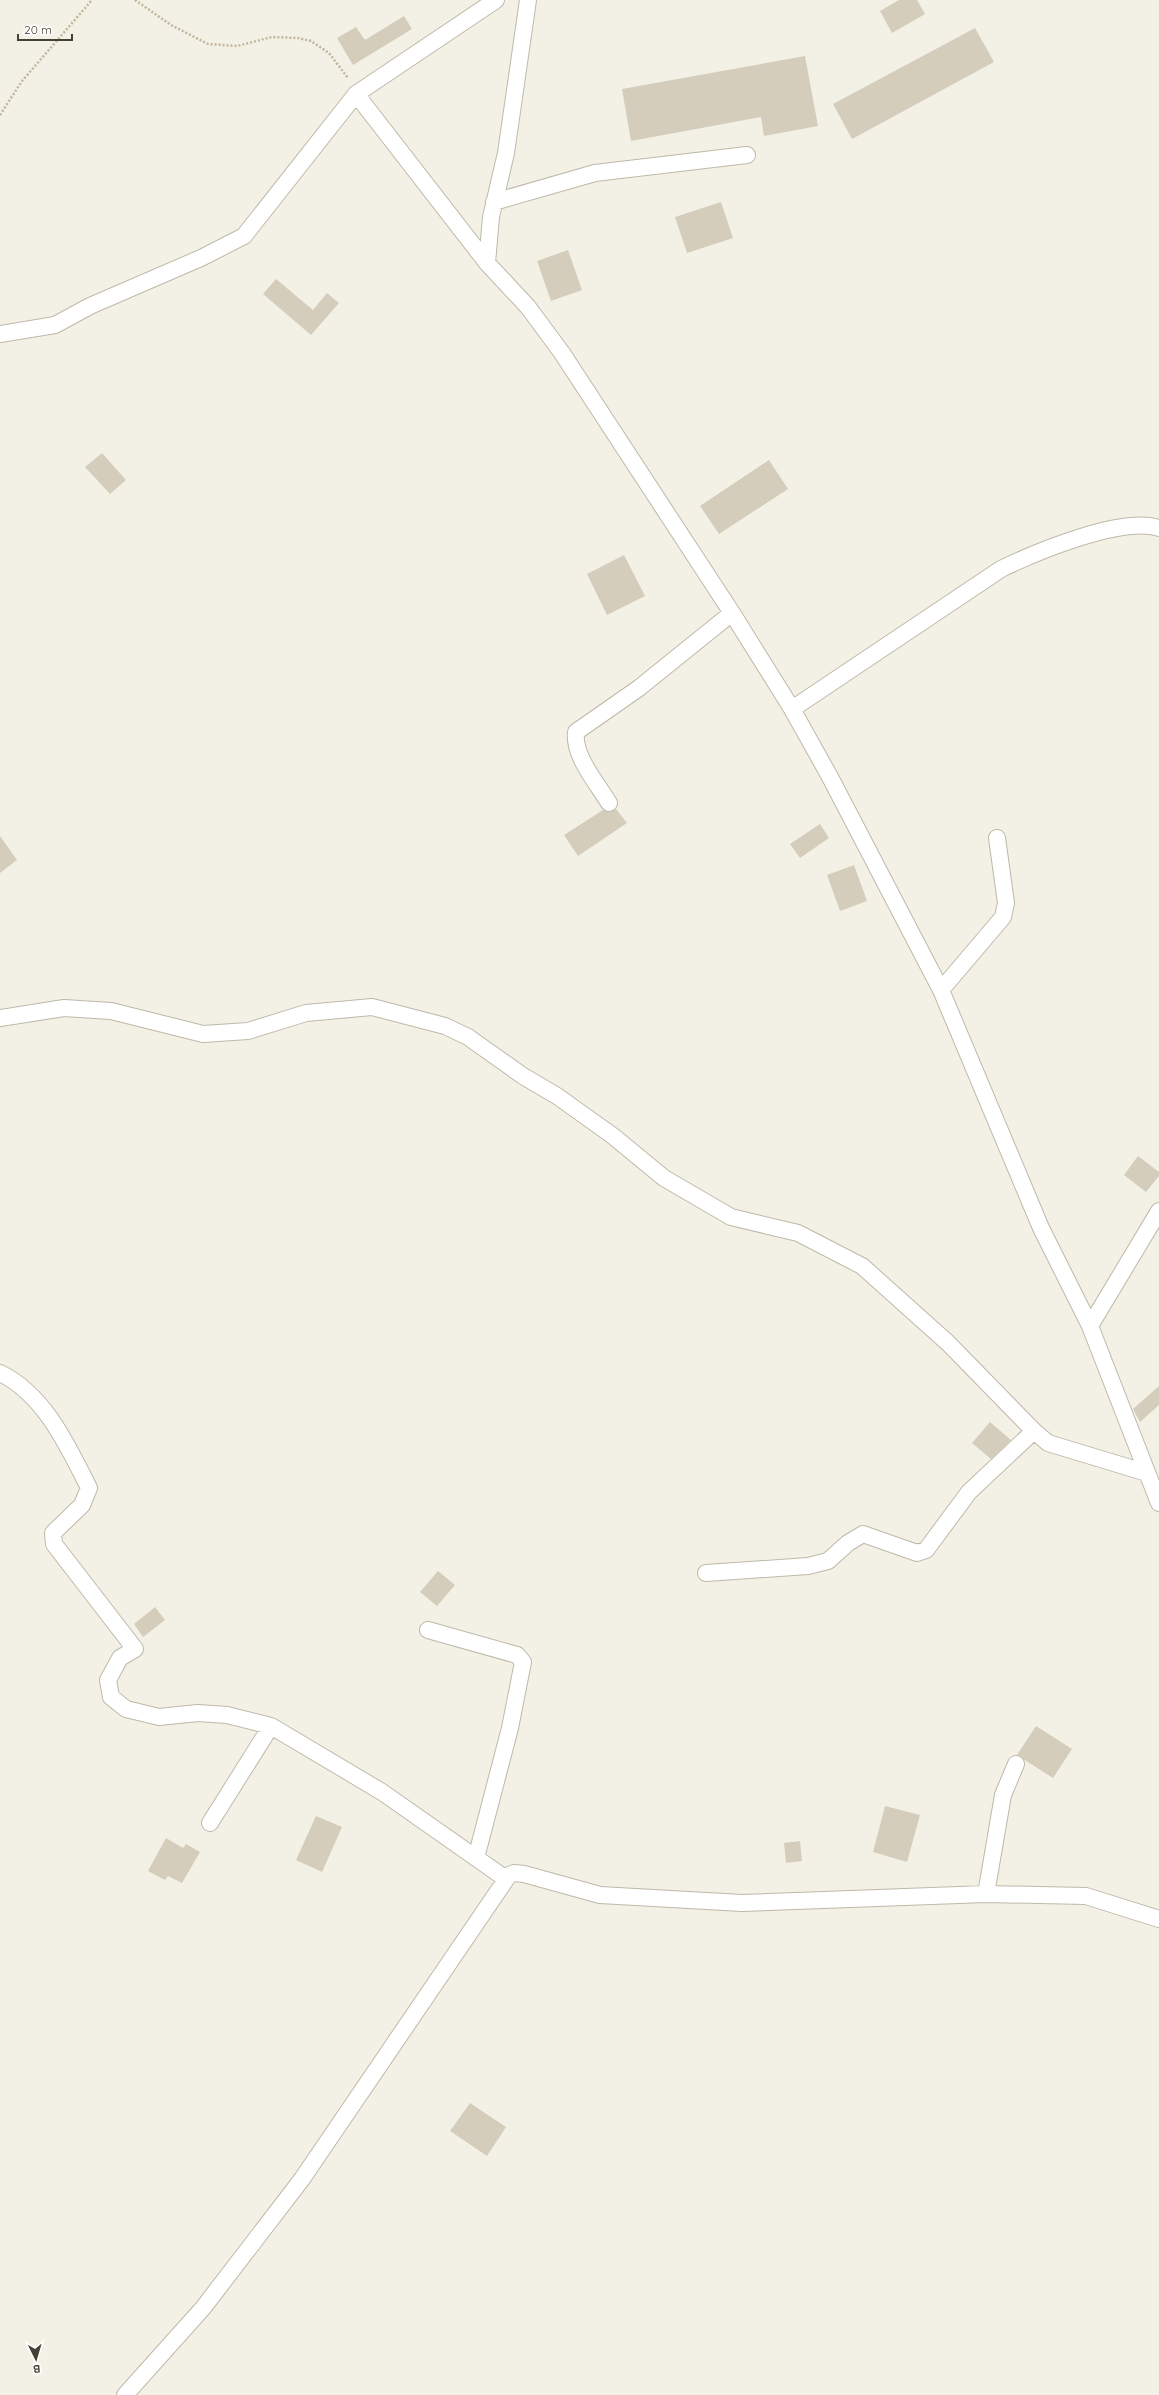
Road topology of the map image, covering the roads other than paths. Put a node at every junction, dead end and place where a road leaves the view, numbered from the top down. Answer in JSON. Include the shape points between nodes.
{"nodes":[{"id":1,"x":496,"y":0,"type":"edge"},
{"id":2,"x":528,"y":0,"type":"edge"},
{"id":3,"x":356,"y":94,"type":"junction"},
{"id":4,"x":747,"y":155,"type":"dead end"},
{"id":5,"x":494,"y":202,"type":"junction"},
{"id":6,"x":487,"y":263,"type":"junction"},
{"id":7,"x":0,"y":334,"type":"edge"},
{"id":8,"x":1159,"y":528,"type":"edge"},
{"id":9,"x":732,"y":613,"type":"junction"},
{"id":10,"x":792,"y":709,"type":"junction"},
{"id":11,"x":609,"y":803,"type":"dead end"},
{"id":12,"x":997,"y":838,"type":"dead end"},
{"id":13,"x":940,"y":990,"type":"junction"},
{"id":14,"x":0,"y":1018,"type":"edge"},
{"id":15,"x":1159,"y":1211,"type":"edge"},
{"id":16,"x":1090,"y":1326,"type":"junction"},
{"id":17,"x":0,"y":1373,"type":"edge"},
{"id":18,"x":1034,"y":1431,"type":"junction"},
{"id":19,"x":1147,"y":1473,"type":"junction"},
{"id":20,"x":1159,"y":1503,"type":"edge"},
{"id":21,"x":706,"y":1573,"type":"dead end"},
{"id":22,"x":428,"y":1630,"type":"dead end"},
{"id":23,"x":271,"y":1726,"type":"junction"},
{"id":24,"x":1016,"y":1764,"type":"dead end"},
{"id":25,"x":210,"y":1823,"type":"dead end"},
{"id":26,"x":476,"y":1858,"type":"junction"},
{"id":27,"x":506,"y":1878,"type":"junction"},
{"id":28,"x":986,"y":1894,"type":"junction"},
{"id":29,"x":1159,"y":1919,"type":"edge"},
{"id":30,"x":125,"y":2395,"type":"edge"}],
"edges":[{"from":1,"to":3,"type":"street"},
{"from":2,"to":5,"type":"street","via":[[506,152]]},
{"from":3,"to":6,"type":"street"},
{"from":3,"to":7,"type":"street","via":[[244,236],[201,258],[90,306],[56,325]]},
{"from":4,"to":5,"type":"street","via":[[595,173]]},
{"from":5,"to":6,"type":"street"},
{"from":6,"to":9,"type":"street","via":[[528,307],[562,353]]},
{"from":8,"to":10,"type":"street","via":[[1125,527],[1031,554],[1007,566]]},
{"from":9,"to":10,"type":"street"},
{"from":9,"to":11,"type":"street","via":[[639,688],[576,732],[574,743]]},
{"from":10,"to":13,"type":"street"},
{"from":12,"to":13,"type":"street","via":[[1006,903],[1003,917]]},
{"from":13,"to":16,"type":"street","via":[[1041,1228]]},
{"from":14,"to":18,"type":"street","via":[[64,1008],[111,1011],[203,1034],[248,1031],[306,1013],[372,1007],[445,1026],[468,1037],[523,1076],[557,1096],[664,1178],[731,1217],[798,1233],[862,1266],[948,1343]]},
{"from":15,"to":16,"type":"street"},
{"from":16,"to":19,"type":"street"},
{"from":17,"to":23,"type":"street","via":[[16,1381],[36,1400],[68,1446],[89,1488],[82,1505],[53,1533],[54,1544],[134,1649],[120,1658],[108,1680],[111,1697],[126,1709],[160,1717],[198,1713],[227,1715]]},
{"from":18,"to":19,"type":"street","via":[[1048,1443]]},
{"from":18,"to":21,"type":"street","via":[[969,1492],[926,1550],[917,1553],[863,1534],[848,1543],[828,1561],[808,1566]]},
{"from":19,"to":20,"type":"street"},
{"from":22,"to":26,"type":"street","via":[[517,1656],[523,1662],[510,1728]]},
{"from":23,"to":25,"type":"street"},
{"from":23,"to":26,"type":"street","via":[[382,1792]]},
{"from":24,"to":28,"type":"street","via":[[1003,1795]]},
{"from":26,"to":27,"type":"street"},
{"from":27,"to":28,"type":"street","via":[[514,1873],[600,1895],[742,1903]]},
{"from":27,"to":30,"type":"street","via":[[302,2179],[203,2308]]},
{"from":28,"to":29,"type":"street","via":[[1086,1896]]}]}
